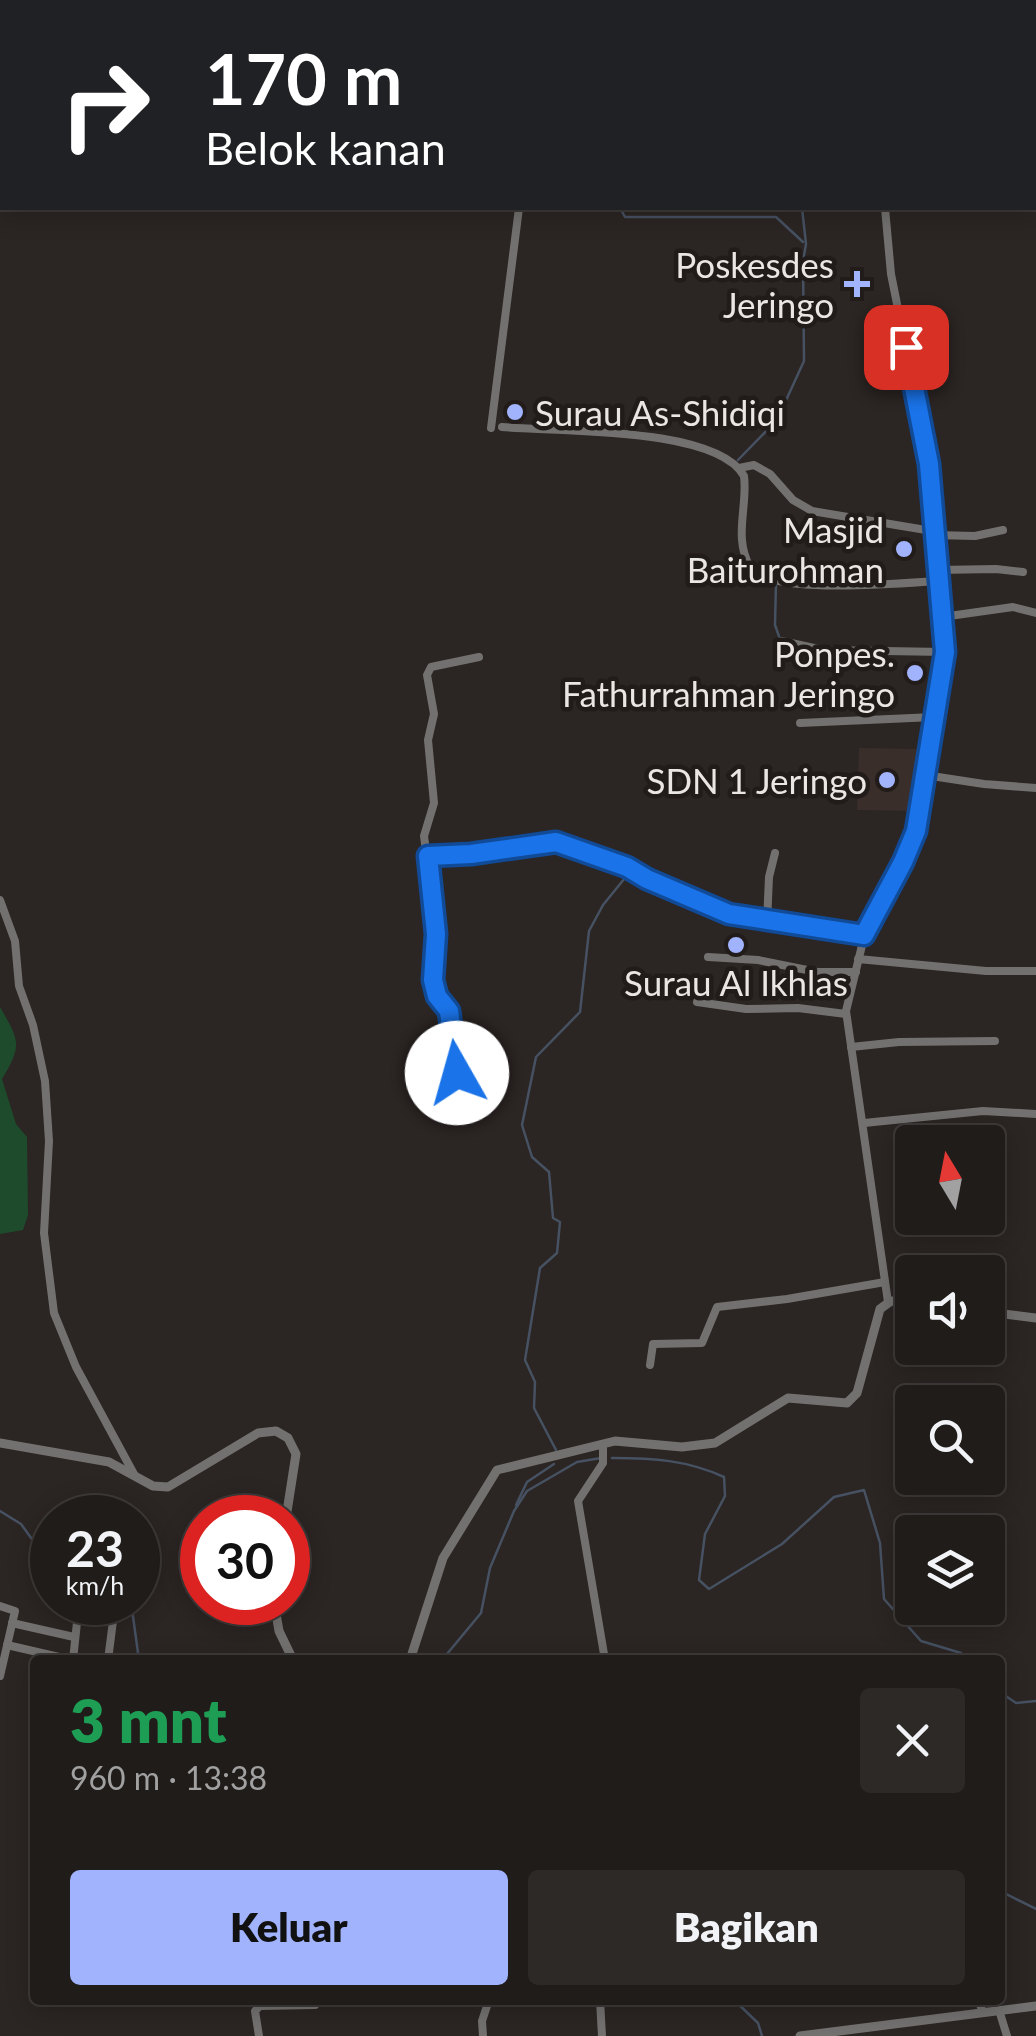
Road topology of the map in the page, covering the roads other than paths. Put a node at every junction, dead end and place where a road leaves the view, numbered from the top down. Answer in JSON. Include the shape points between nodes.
{"nodes":[{"id":1,"x":520,"y":210,"type":"edge"},
{"id":2,"x":885,"y":210,"type":"edge"},
{"id":3,"x":491,"y":428,"type":"dead end"},
{"id":4,"x":502,"y":428,"type":"dead end"},
{"id":5,"x":739,"y":468,"type":"junction"},
{"id":6,"x":1003,"y":530,"type":"dead end"},
{"id":7,"x":932,"y":533,"type":"junction"},
{"id":8,"x":937,"y":570,"type":"junction"},
{"id":9,"x":1023,"y":572,"type":"dead end"},
{"id":10,"x":938,"y":581,"type":"junction"},
{"id":11,"x":1036,"y":613,"type":"edge"},
{"id":12,"x":942,"y":617,"type":"junction"},
{"id":13,"x":782,"y":641,"type":"dead end"},
{"id":14,"x":945,"y":652,"type":"junction"},
{"id":15,"x":479,"y":657,"type":"dead end"},
{"id":16,"x":934,"y":717,"type":"junction"},
{"id":17,"x":800,"y":723,"type":"dead end"},
{"id":18,"x":925,"y":774,"type":"junction"},
{"id":19,"x":1036,"y":788,"type":"edge"},
{"id":20,"x":775,"y":852,"type":"dead end"},
{"id":21,"x":428,"y":856,"type":"junction"},
{"id":22,"x":0,"y":900,"type":"edge"},
{"id":23,"x":768,"y":922,"type":"junction"},
{"id":24,"x":864,"y":935,"type":"junction"},
{"id":25,"x":708,"y":957,"type":"dead end"},
{"id":26,"x":858,"y":959,"type":"junction"},
{"id":27,"x":1036,"y":971,"type":"edge"},
{"id":28,"x":856,"y":972,"type":"junction"},
{"id":29,"x":698,"y":1002,"type":"dead end"},
{"id":30,"x":846,"y":1014,"type":"junction"},
{"id":31,"x":995,"y":1041,"type":"dead end"},
{"id":32,"x":851,"y":1047,"type":"junction"},
{"id":33,"x":457,"y":1073,"type":"dead end"},
{"id":34,"x":1036,"y":1114,"type":"edge"},
{"id":35,"x":864,"y":1123,"type":"junction"},
{"id":36,"x":886,"y":1282,"type":"junction"},
{"id":37,"x":888,"y":1302,"type":"junction"},
{"id":38,"x":895,"y":1302,"type":"edge"},
{"id":39,"x":1005,"y":1314,"type":"edge"},
{"id":40,"x":1036,"y":1318,"type":"edge"},
{"id":41,"x":650,"y":1365,"type":"dead end"},
{"id":42,"x":0,"y":1444,"type":"edge"},
{"id":43,"x":603,"y":1444,"type":"junction"},
{"id":44,"x":136,"y":1476,"type":"junction"},
{"id":45,"x":290,"y":1495,"type":"edge"},
{"id":46,"x":0,"y":1606,"type":"edge"},
{"id":47,"x":12,"y":1623,"type":"junction"},
{"id":48,"x":277,"y":1625,"type":"edge"},
{"id":49,"x":74,"y":1637,"type":"junction"},
{"id":50,"x":7,"y":1644,"type":"junction"},
{"id":51,"x":52,"y":1655,"type":"edge"},
{"id":52,"x":72,"y":1655,"type":"edge"},
{"id":53,"x":109,"y":1655,"type":"edge"},
{"id":54,"x":290,"y":1655,"type":"edge"},
{"id":55,"x":412,"y":1655,"type":"edge"},
{"id":56,"x":604,"y":1655,"type":"edge"},
{"id":57,"x":0,"y":1676,"type":"edge"},
{"id":58,"x":315,"y":2005,"type":"dead end"},
{"id":59,"x":487,"y":2005,"type":"edge"},
{"id":60,"x":600,"y":2005,"type":"edge"},
{"id":61,"x":980,"y":2005,"type":"edge"},
{"id":62,"x":1036,"y":2006,"type":"edge"},
{"id":63,"x":998,"y":2010,"type":"junction"},
{"id":64,"x":982,"y":2012,"type":"junction"},
{"id":65,"x":259,"y":2036,"type":"edge"},
{"id":66,"x":483,"y":2036,"type":"edge"},
{"id":67,"x":602,"y":2036,"type":"edge"},
{"id":68,"x":800,"y":2036,"type":"edge"},
{"id":69,"x":1007,"y":2036,"type":"edge"}],
"edges":[{"from":1,"to":3,"type":"street"},
{"from":2,"to":7,"type":"street","via":[[891,274],[929,464]]},
{"from":4,"to":5,"type":"street","via":[[654,436]]},
{"from":5,"to":7,"type":"street","via":[[754,465],[770,474],[812,511]]},
{"from":5,"to":10,"type":"street","via":[[745,482],[742,536],[756,575],[814,587]]},
{"from":6,"to":7,"type":"street"},
{"from":7,"to":8,"type":"street"},
{"from":8,"to":9,"type":"street"},
{"from":8,"to":10,"type":"street"},
{"from":10,"to":12,"type":"street"},
{"from":11,"to":12,"type":"street","via":[[1013,608]]},
{"from":12,"to":14,"type":"street"},
{"from":13,"to":14,"type":"street","via":[[823,650]]},
{"from":14,"to":16,"type":"street"},
{"from":15,"to":21,"type":"street","via":[[431,667],[427,675],[434,714]]},
{"from":16,"to":17,"type":"street"},
{"from":16,"to":18,"type":"street"},
{"from":18,"to":19,"type":"street"},
{"from":18,"to":24,"type":"street","via":[[912,842]]},
{"from":20,"to":23,"type":"street"},
{"from":21,"to":23,"type":"street","via":[[556,842],[714,908]]},
{"from":21,"to":33,"type":"street","via":[[433,980],[449,1011]]},
{"from":22,"to":44,"type":"street","via":[[45,1081],[44,1234],[54,1313],[76,1368]]},
{"from":23,"to":24,"type":"street"},
{"from":24,"to":26,"type":"street"},
{"from":25,"to":28,"type":"street"},
{"from":26,"to":27,"type":"street"},
{"from":26,"to":28,"type":"street"},
{"from":28,"to":30,"type":"street"},
{"from":29,"to":30,"type":"street"},
{"from":30,"to":32,"type":"street"},
{"from":31,"to":32,"type":"street"},
{"from":32,"to":35,"type":"street"},
{"from":34,"to":35,"type":"street","via":[[983,1110]]},
{"from":35,"to":36,"type":"street"},
{"from":36,"to":37,"type":"street"},
{"from":36,"to":41,"type":"street","via":[[717,1307],[702,1343],[653,1344]]},
{"from":37,"to":38,"type":"street"},
{"from":37,"to":43,"type":"street","via":[[848,1403],[788,1398],[725,1439],[697,1446]]},
{"from":39,"to":40,"type":"street"},
{"from":42,"to":44,"type":"street","via":[[103,1460]]},
{"from":43,"to":55,"type":"street","via":[[494,1474],[443,1558]]},
{"from":43,"to":56,"type":"street","via":[[603,1463],[578,1501]]},
{"from":44,"to":45,"type":"street","via":[[168,1488],[258,1433],[276,1431],[296,1454]]},
{"from":46,"to":47,"type":"street","via":[[15,1611]]},
{"from":47,"to":49,"type":"street"},
{"from":47,"to":50,"type":"street"},
{"from":48,"to":54,"type":"street"},
{"from":49,"to":52,"type":"street"},
{"from":49,"to":53,"type":"street","via":[[78,1613],[114,1613]]},
{"from":50,"to":51,"type":"street"},
{"from":50,"to":57,"type":"street"},
{"from":58,"to":65,"type":"street","via":[[256,2008]]},
{"from":59,"to":66,"type":"street"},
{"from":60,"to":67,"type":"street"},
{"from":61,"to":64,"type":"street"},
{"from":62,"to":63,"type":"street"},
{"from":63,"to":64,"type":"street"},
{"from":63,"to":69,"type":"street"},
{"from":64,"to":68,"type":"street"}]}
